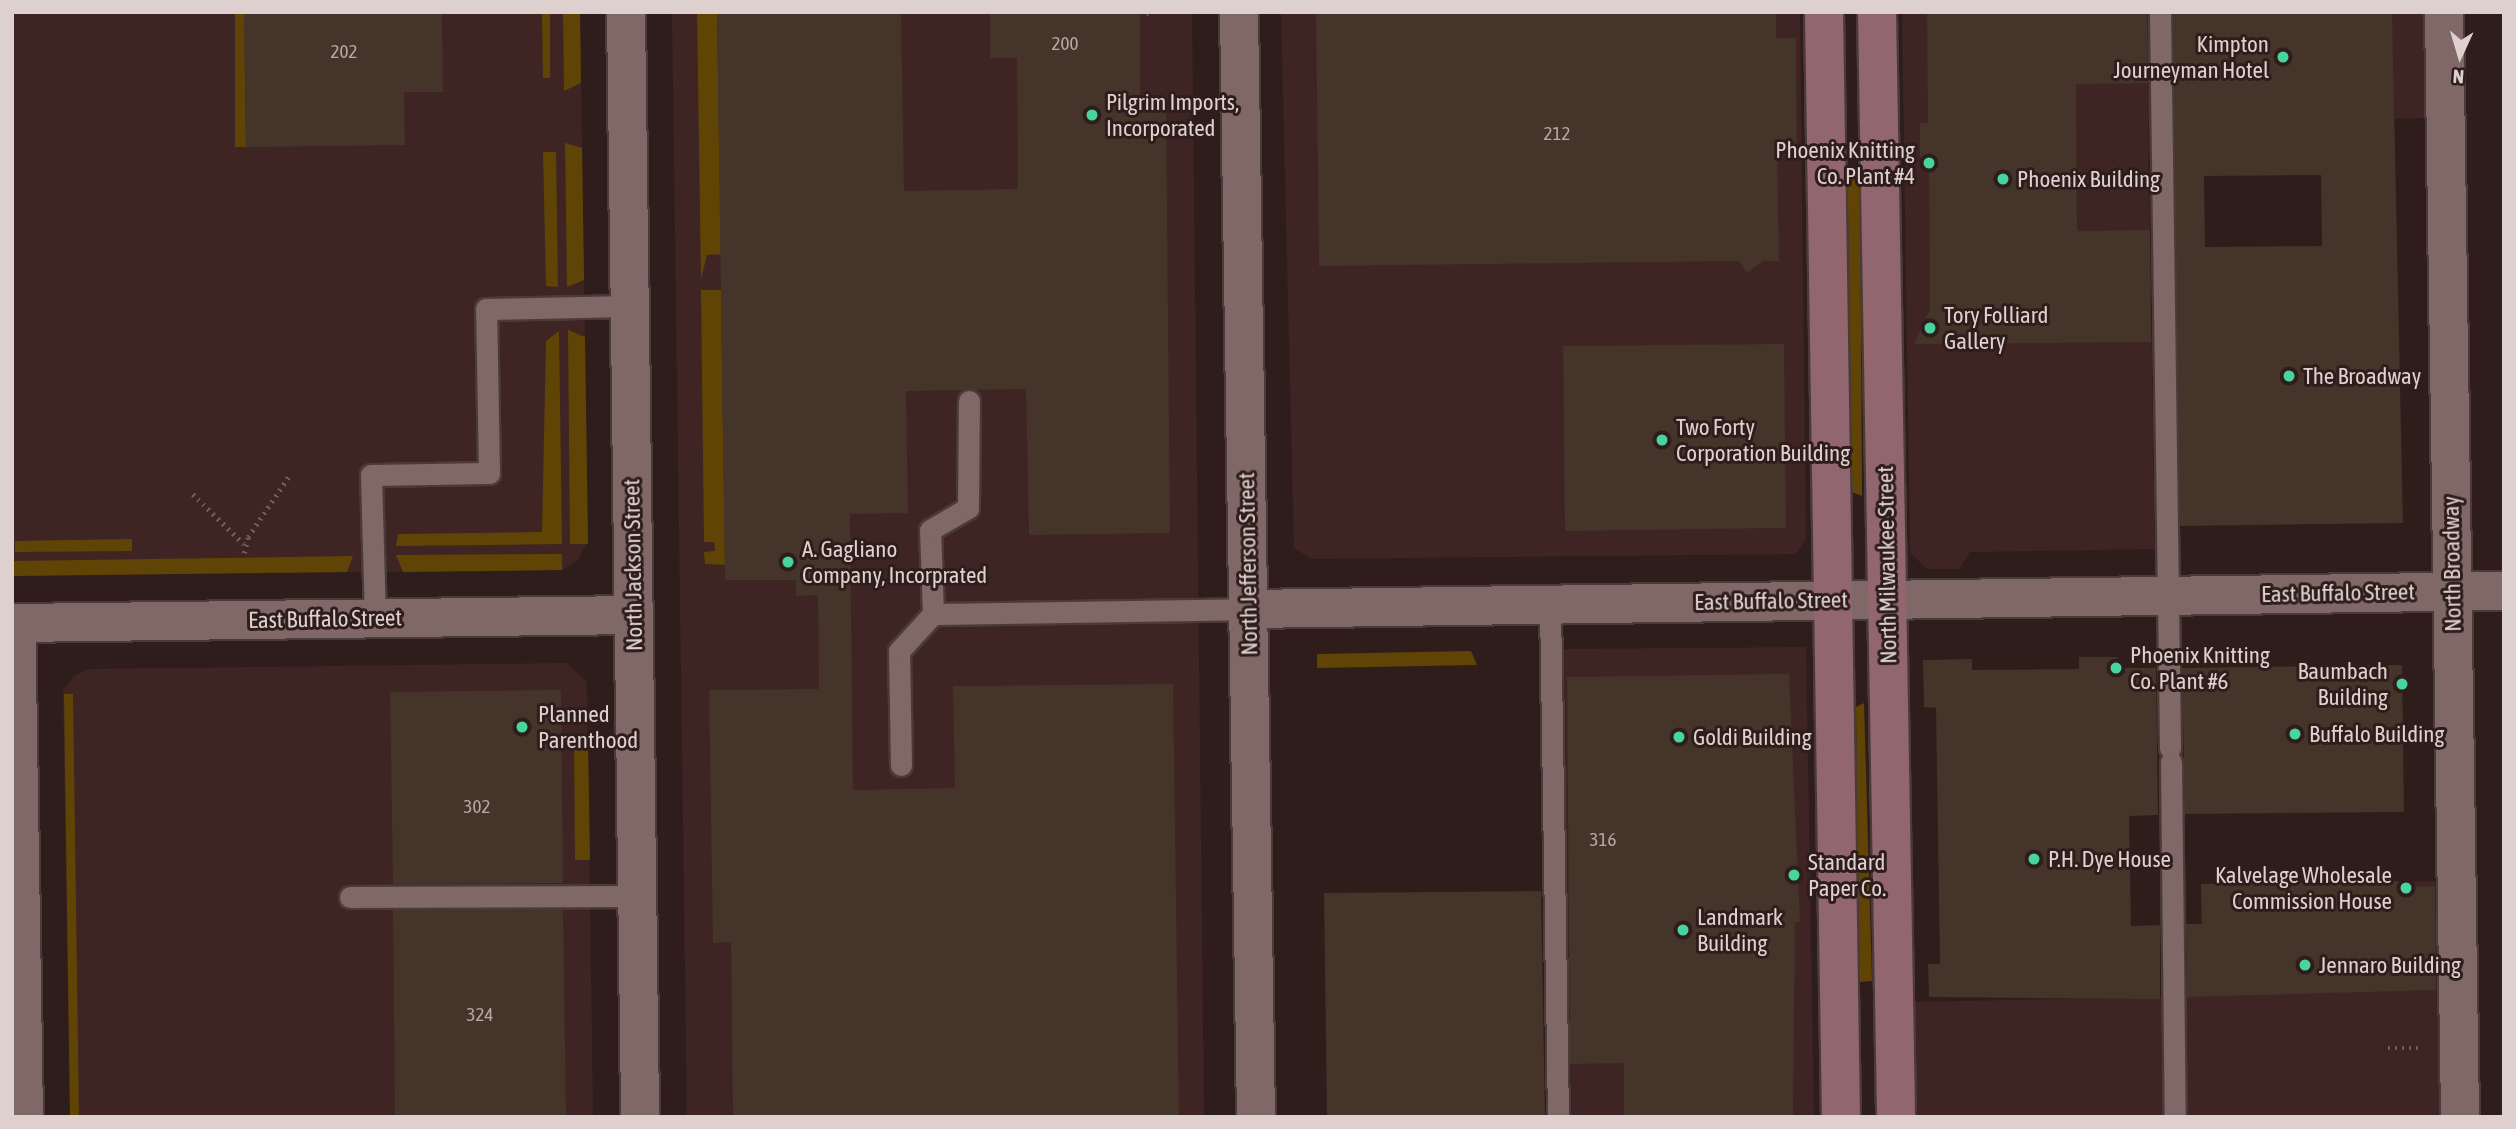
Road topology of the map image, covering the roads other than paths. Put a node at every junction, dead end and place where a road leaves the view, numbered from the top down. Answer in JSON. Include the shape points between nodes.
{"nodes":[{"id":1,"x":626,"y":12,"type":"edge"},
{"id":2,"x":1239,"y":12,"type":"edge"},
{"id":3,"x":1824,"y":12,"type":"edge"},
{"id":4,"x":1877,"y":12,"type":"edge"},
{"id":5,"x":2160,"y":12,"type":"edge"},
{"id":6,"x":2444,"y":12,"type":"edge"},
{"id":7,"x":1879,"y":92,"type":"junction"},
{"id":8,"x":1825,"y":93,"type":"junction"},
{"id":9,"x":630,"y":306,"type":"junction"},
{"id":10,"x":969,"y":401,"type":"dead end"},
{"id":11,"x":2504,"y":591,"type":"edge"},
{"id":12,"x":2452,"y":592,"type":"junction"},
{"id":13,"x":2168,"y":595,"type":"junction"},
{"id":14,"x":1835,"y":600,"type":"junction"},
{"id":15,"x":1887,"y":600,"type":"junction"},
{"id":16,"x":1550,"y":604,"type":"junction"},
{"id":17,"x":1248,"y":608,"type":"junction"},
{"id":18,"x":933,"y":614,"type":"junction"},
{"id":19,"x":633,"y":615,"type":"junction"},
{"id":20,"x":375,"y":618,"type":"junction"},
{"id":21,"x":15,"y":634,"type":"edge"},
{"id":22,"x":901,"y":765,"type":"dead end"},
{"id":23,"x":637,"y":896,"type":"junction"},
{"id":24,"x":350,"y":897,"type":"dead end"},
{"id":25,"x":20,"y":1098,"type":"edge"},
{"id":26,"x":640,"y":1117,"type":"edge"},
{"id":27,"x":1256,"y":1117,"type":"edge"},
{"id":28,"x":1558,"y":1117,"type":"edge"},
{"id":29,"x":1841,"y":1117,"type":"edge"},
{"id":30,"x":1896,"y":1117,"type":"edge"},
{"id":31,"x":2175,"y":1117,"type":"edge"},
{"id":32,"x":2460,"y":1117,"type":"edge"}],
"edges":[{"from":1,"to":9,"type":"street","name":"North Jackson Street"},
{"from":2,"to":17,"type":"street","name":"North Jefferson Street"},
{"from":3,"to":8,"type":"main road"},
{"from":4,"to":7,"type":"main road","name":"North Milwaukee Street"},
{"from":5,"to":13,"type":"lane"},
{"from":6,"to":12,"type":"street","name":"North Broadway"},
{"from":7,"to":8,"type":"main road"},
{"from":7,"to":15,"type":"main road","name":"North Milwaukee Street"},
{"from":8,"to":14,"type":"main road"},
{"from":9,"to":19,"type":"street","name":"North Jackson Street"},
{"from":9,"to":20,"type":"lane","via":[[486,309],[489,473],[371,475]]},
{"from":10,"to":18,"type":"lane","via":[[968,508],[930,530]]},
{"from":11,"to":12,"type":"street","name":"East Buffalo Street"},
{"from":12,"to":13,"type":"street","name":"East Buffalo Street"},
{"from":12,"to":32,"type":"street","name":"North Broadway"},
{"from":13,"to":15,"type":"street","name":"East Buffalo Street"},
{"from":13,"to":31,"type":"lane"},
{"from":14,"to":15,"type":"street","name":"East Buffalo Street"},
{"from":14,"to":16,"type":"street","name":"East Buffalo Street"},
{"from":14,"to":29,"type":"main road"},
{"from":15,"to":30,"type":"main road","name":"North Milwaukee Street"},
{"from":16,"to":17,"type":"street","name":"East Buffalo Street"},
{"from":16,"to":28,"type":"lane"},
{"from":17,"to":18,"type":"lane"},
{"from":17,"to":27,"type":"street","name":"North Jefferson Street"},
{"from":18,"to":22,"type":"lane","via":[[899,651]]},
{"from":19,"to":20,"type":"street","name":"East Buffalo Street"},
{"from":19,"to":23,"type":"street","name":"North Jackson Street"},
{"from":20,"to":21,"type":"street","name":"East Buffalo Street"},
{"from":21,"to":25,"type":"street"},
{"from":23,"to":24,"type":"lane"},
{"from":23,"to":26,"type":"street","name":"North Jackson Street"}]}
